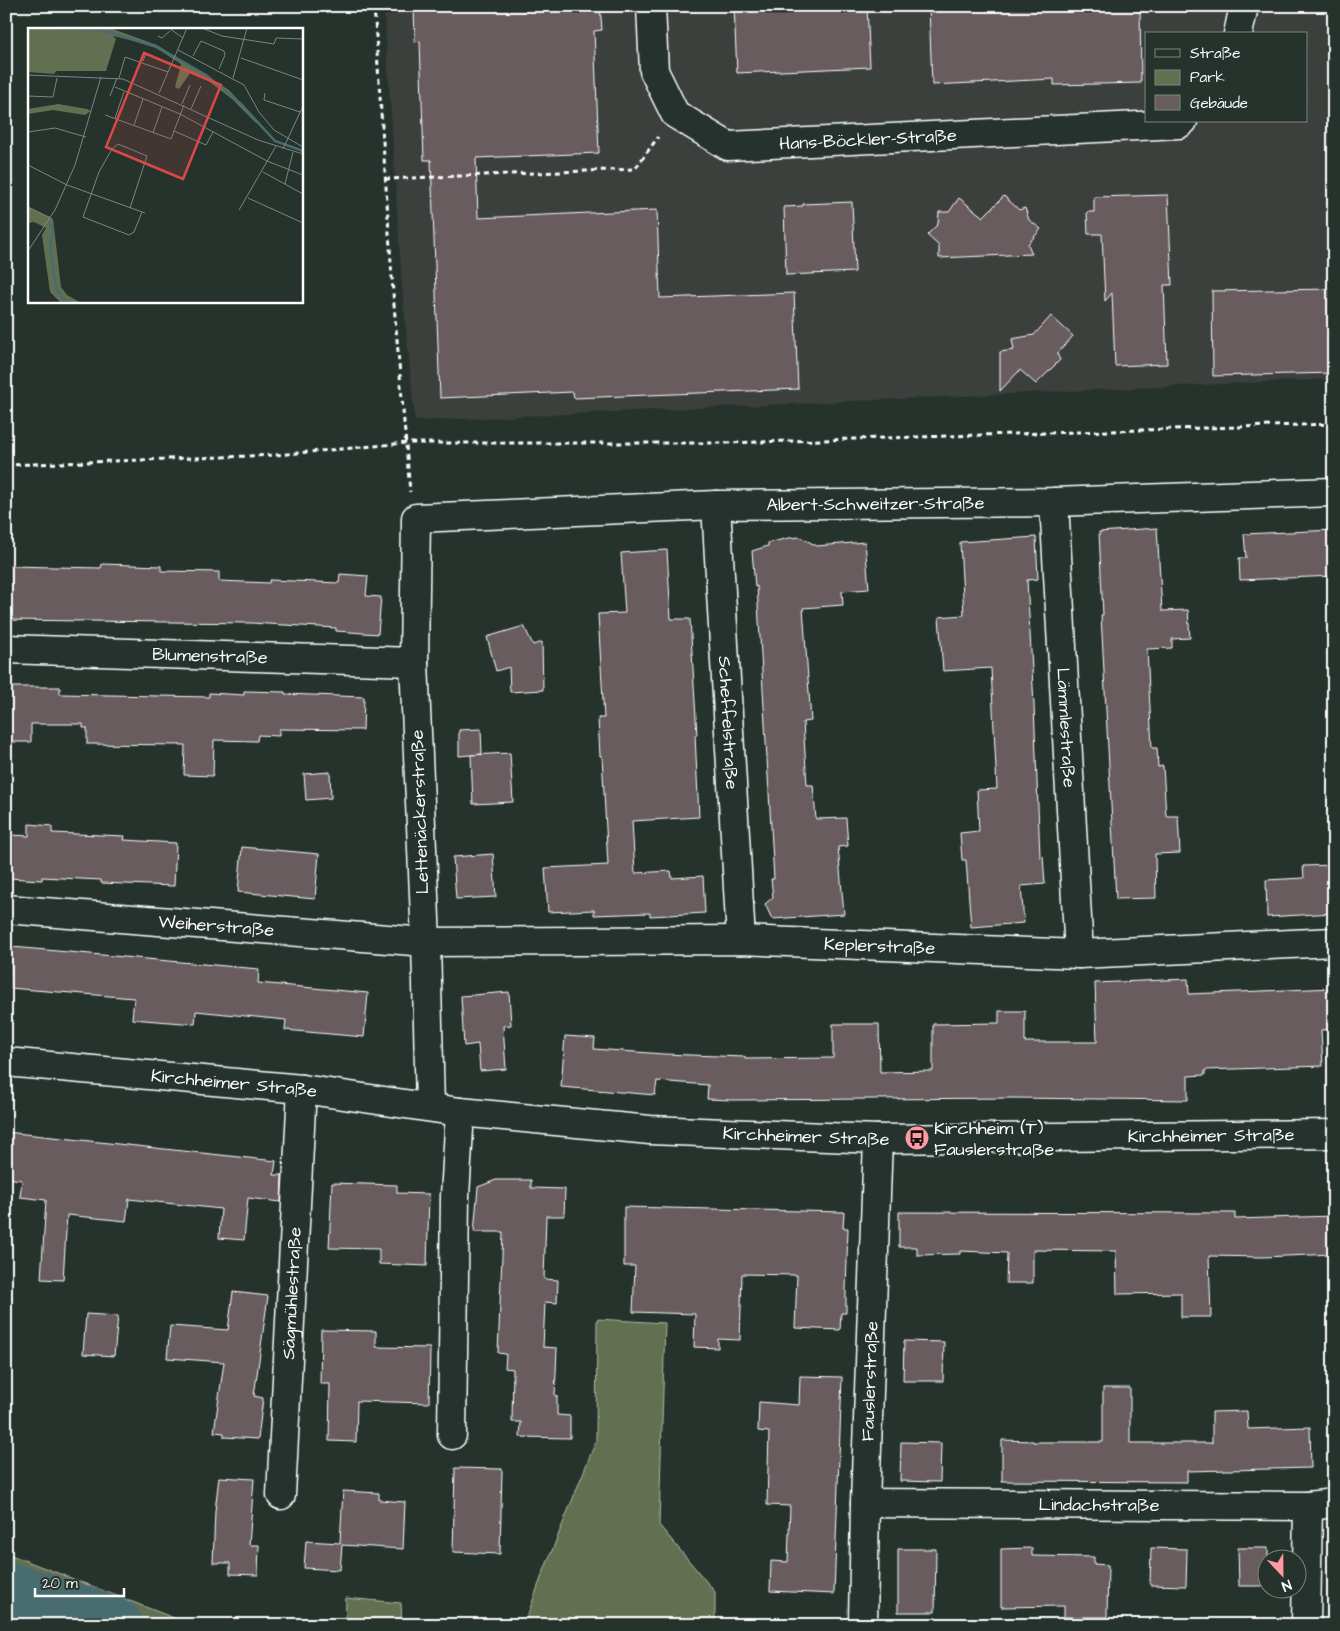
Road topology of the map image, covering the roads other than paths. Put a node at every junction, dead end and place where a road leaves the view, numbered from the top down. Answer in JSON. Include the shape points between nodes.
{"nodes":[{"id":1,"x":651,"y":6,"type":"edge"},
{"id":2,"x":1244,"y":6,"type":"edge"},
{"id":3,"x":1238,"y":32,"type":"edge"},
{"id":4,"x":1181,"y":122,"type":"edge"},
{"id":5,"x":1334,"y":492,"type":"edge"},
{"id":6,"x":1054,"y":502,"type":"junction"},
{"id":7,"x":716,"y":506,"type":"junction"},
{"id":8,"x":416,"y":518,"type":"joint"},
{"id":9,"x":6,"y":649,"type":"edge"},
{"id":10,"x":414,"y":662,"type":"junction"},
{"id":11,"x":6,"y":909,"type":"edge"},
{"id":12,"x":741,"y":940,"type":"junction"},
{"id":13,"x":426,"y":942,"type":"junction"},
{"id":14,"x":1334,"y":942,"type":"edge"},
{"id":15,"x":1079,"y":954,"type":"junction"},
{"id":16,"x":6,"y":1062,"type":"edge"},
{"id":17,"x":302,"y":1090,"type":"junction"},
{"id":18,"x":430,"y":1106,"type":"junction"},
{"id":19,"x":460,"y":1112,"type":"junction"},
{"id":20,"x":1334,"y":1134,"type":"edge"},
{"id":21,"x":878,"y":1139,"type":"junction"},
{"id":22,"x":452,"y":1435,"type":"dead end"},
{"id":23,"x":281,"y":1495,"type":"dead end"},
{"id":24,"x":864,"y":1503,"type":"junction"},
{"id":25,"x":1321,"y":1505,"type":"edge"},
{"id":26,"x":863,"y":1625,"type":"edge"},
{"id":27,"x":1306,"y":1625,"type":"edge"}],
"edges":[{"from":1,"to":4,"type":"street","name":"Hans-Böckler-Straße","via":[[654,71],[675,114],[728,146]]},
{"from":2,"to":3,"type":"street"},
{"from":5,"to":6,"type":"street","name":"Albert-Schweitzer-Straße"},
{"from":6,"to":7,"type":"street","name":"Albert-Schweitzer-Straße"},
{"from":6,"to":15,"type":"street","name":"Lämmlestraße"},
{"from":7,"to":8,"type":"street","name":"Albert-Schweitzer-Straße"},
{"from":7,"to":12,"type":"street","name":"Scheffelstraße"},
{"from":8,"to":10,"type":"street","name":"Lettenäckerstraße"},
{"from":9,"to":10,"type":"street","name":"Blumenstraße"},
{"from":10,"to":13,"type":"street","name":"Lettenäckerstraße"},
{"from":11,"to":13,"type":"street","name":"Weiherstraße"},
{"from":12,"to":13,"type":"street","name":"Keplerstraße"},
{"from":12,"to":15,"type":"street","name":"Keplerstraße"},
{"from":13,"to":18,"type":"street","name":"Lettenäckerstraße"},
{"from":14,"to":15,"type":"street","name":"Keplerstraße"},
{"from":16,"to":17,"type":"street","name":"Kirchheimer Straße"},
{"from":17,"to":18,"type":"street","name":"Kirchheimer Straße"},
{"from":17,"to":23,"type":"street","name":"Sägmühlestraße"},
{"from":18,"to":19,"type":"street","name":"Kirchheimer Straße"},
{"from":19,"to":21,"type":"street","name":"Kirchheimer Straße","via":[[650,1130]]},
{"from":19,"to":22,"type":"street","via":[[455,1196]]},
{"from":20,"to":21,"type":"street","name":"Kirchheimer Straße"},
{"from":21,"to":24,"type":"street","name":"Fauslerstraße"},
{"from":24,"to":25,"type":"street","name":"Lindachstraße"},
{"from":24,"to":26,"type":"street","name":"Fauslerstraße"},
{"from":25,"to":27,"type":"street"}]}
